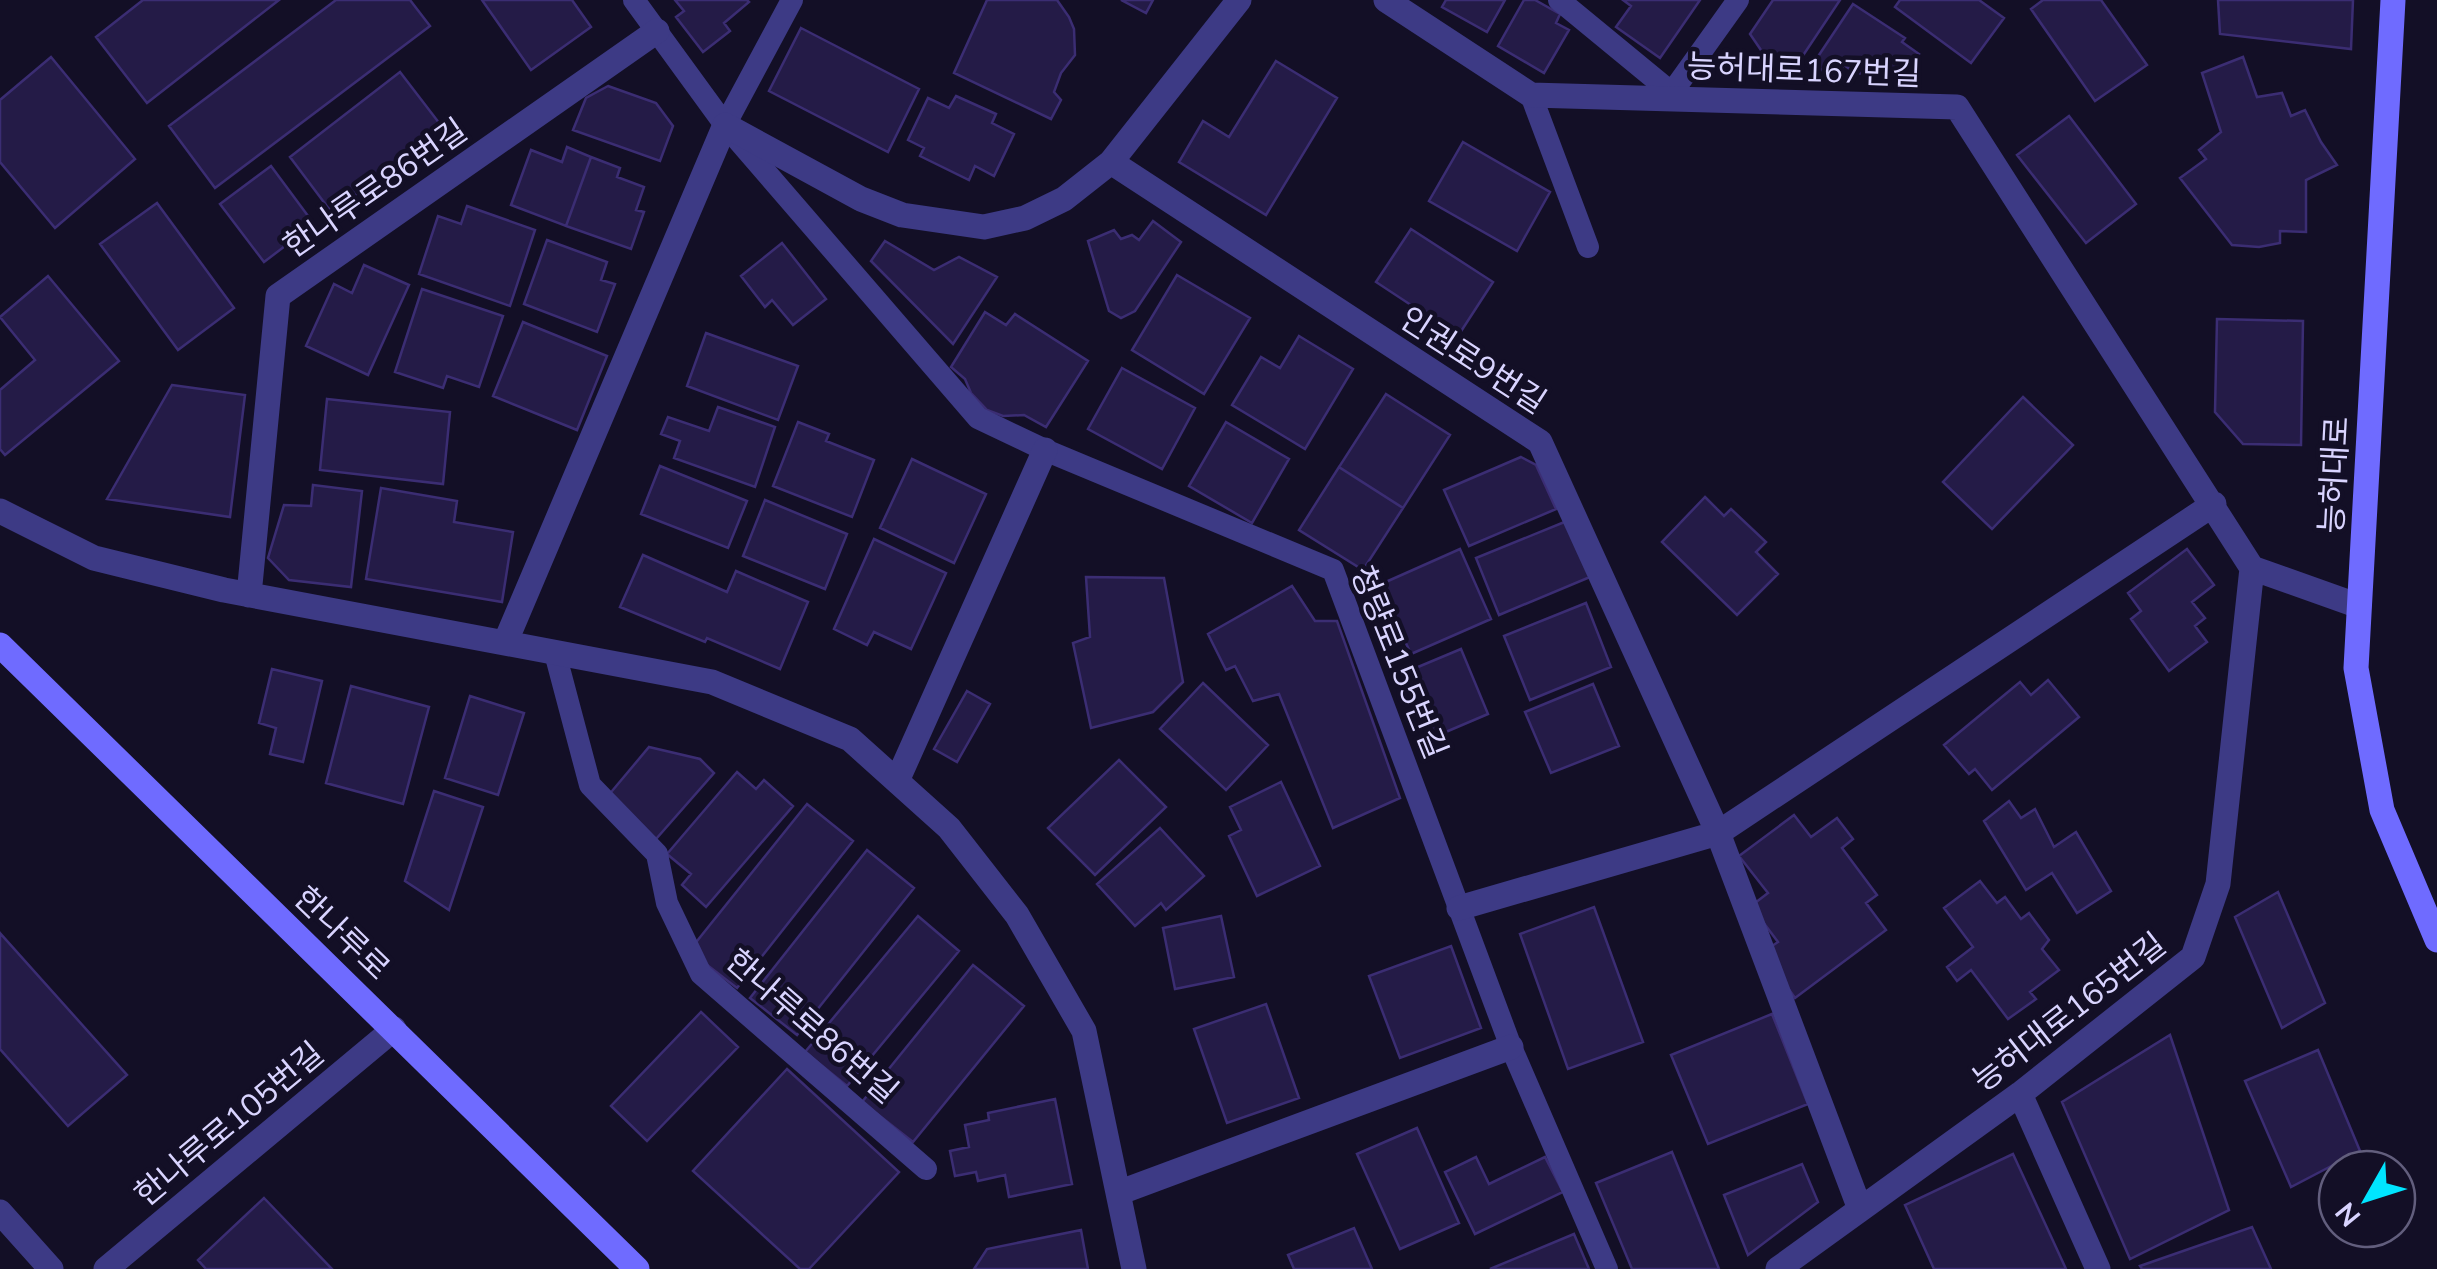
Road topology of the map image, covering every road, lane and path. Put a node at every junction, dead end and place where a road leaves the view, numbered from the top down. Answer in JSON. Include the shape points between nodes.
{"nodes":[{"id":1,"x":634,"y":0,"type":"edge"},
{"id":2,"x":792,"y":0,"type":"edge"},
{"id":3,"x":1239,"y":0,"type":"edge"},
{"id":4,"x":1386,"y":0,"type":"edge"},
{"id":5,"x":1559,"y":0,"type":"edge"},
{"id":6,"x":1738,"y":0,"type":"edge"},
{"id":7,"x":2393,"y":0,"type":"edge"},
{"id":8,"x":657,"y":31,"type":"junction"},
{"id":9,"x":1531,"y":95,"type":"junction"},
{"id":10,"x":1670,"y":96,"type":"junction"},
{"id":11,"x":725,"y":126,"type":"junction"},
{"id":12,"x":1111,"y":162,"type":"junction"},
{"id":13,"x":1588,"y":247,"type":"dead end"},
{"id":14,"x":1046,"y":450,"type":"junction"},
{"id":15,"x":2214,"y":504,"type":"junction"},
{"id":16,"x":0,"y":511,"type":"edge"},
{"id":17,"x":2252,"y":568,"type":"junction"},
{"id":18,"x":249,"y":595,"type":"junction"},
{"id":19,"x":2359,"y":606,"type":"junction"},
{"id":20,"x":505,"y":643,"type":"junction"},
{"id":21,"x":0,"y":646,"type":"edge"},
{"id":22,"x":555,"y":652,"type":"junction"},
{"id":23,"x":896,"y":781,"type":"junction"},
{"id":24,"x":1718,"y":833,"type":"junction"},
{"id":25,"x":1459,"y":908,"type":"junction"},
{"id":26,"x":2437,"y":940,"type":"edge"},
{"id":27,"x":394,"y":1029,"type":"junction"},
{"id":28,"x":1511,"y":1047,"type":"junction"},
{"id":29,"x":2020,"y":1094,"type":"junction"},
{"id":30,"x":926,"y":1169,"type":"dead end"},
{"id":31,"x":1118,"y":1193,"type":"junction"},
{"id":32,"x":1860,"y":1209,"type":"junction"},
{"id":33,"x":0,"y":1212,"type":"edge"},
{"id":34,"x":51,"y":1269,"type":"edge"},
{"id":35,"x":106,"y":1269,"type":"edge"},
{"id":36,"x":637,"y":1269,"type":"edge"},
{"id":37,"x":1134,"y":1269,"type":"edge"},
{"id":38,"x":1607,"y":1269,"type":"edge"},
{"id":39,"x":1778,"y":1269,"type":"edge"},
{"id":40,"x":2098,"y":1269,"type":"edge"}],
"edges":[{"from":1,"to":8,"type":"lane","name":"청량로155번길"},
{"from":2,"to":11,"type":"lane"},
{"from":3,"to":12,"type":"street"},
{"from":4,"to":9,"type":"street"},
{"from":5,"to":10,"type":"lane"},
{"from":6,"to":10,"type":"lane"},
{"from":7,"to":19,"type":"main road","name":"능허대로"},
{"from":8,"to":11,"type":"lane","name":"청량로155번길"},
{"from":8,"to":18,"type":"street","name":"한나루로86번길","via":[[278,296]]},
{"from":9,"to":10,"type":"street","name":"능허대로167번길"},
{"from":9,"to":13,"type":"lane"},
{"from":10,"to":15,"type":"street","name":"능허대로167번길","via":[[1957,107]]},
{"from":11,"to":12,"type":"street","via":[[902,215],[984,227],[1025,218],[1064,199]]},
{"from":11,"to":14,"type":"lane","name":"청량로155번길","via":[[978,418]]},
{"from":11,"to":20,"type":"street"},
{"from":12,"to":24,"type":"street","name":"인권로9번길","via":[[1540,442]]},
{"from":14,"to":23,"type":"street"},
{"from":14,"to":25,"type":"lane","name":"청량로155번길","via":[[1333,570]]},
{"from":15,"to":17,"type":"street","name":"능허대로167번길"},
{"from":15,"to":24,"type":"street"},
{"from":16,"to":18,"type":"street","via":[[94,558]]},
{"from":17,"to":19,"type":"street"},
{"from":17,"to":29,"type":"street","name":"능허대로165번길","via":[[2218,884],[2193,956]]},
{"from":18,"to":20,"type":"street"},
{"from":19,"to":26,"type":"main road","name":"능허대로","via":[[2356,668],[2382,810]]},
{"from":20,"to":22,"type":"street"},
{"from":21,"to":27,"type":"main road","name":"한나루로"},
{"from":22,"to":23,"type":"street","via":[[712,682],[850,739]]},
{"from":22,"to":30,"type":"lane","name":"한나루로86번길","via":[[590,785],[657,854],[667,903],[700,974]]},
{"from":23,"to":31,"type":"street","via":[[949,828],[1017,915],[1084,1031]]},
{"from":24,"to":25,"type":"street"},
{"from":24,"to":32,"type":"street"},
{"from":25,"to":28,"type":"lane","name":"청량로155번길"},
{"from":27,"to":35,"type":"street","name":"한나루로105번길"},
{"from":27,"to":36,"type":"main road","name":"한나루로"},
{"from":28,"to":31,"type":"street"},
{"from":28,"to":38,"type":"lane","name":"청량로155번길"},
{"from":29,"to":32,"type":"street","name":"능허대로165번길"},
{"from":29,"to":40,"type":"street"},
{"from":31,"to":37,"type":"street"},
{"from":32,"to":39,"type":"street","name":"능허대로165번길"},
{"from":33,"to":34,"type":"street"}]}
